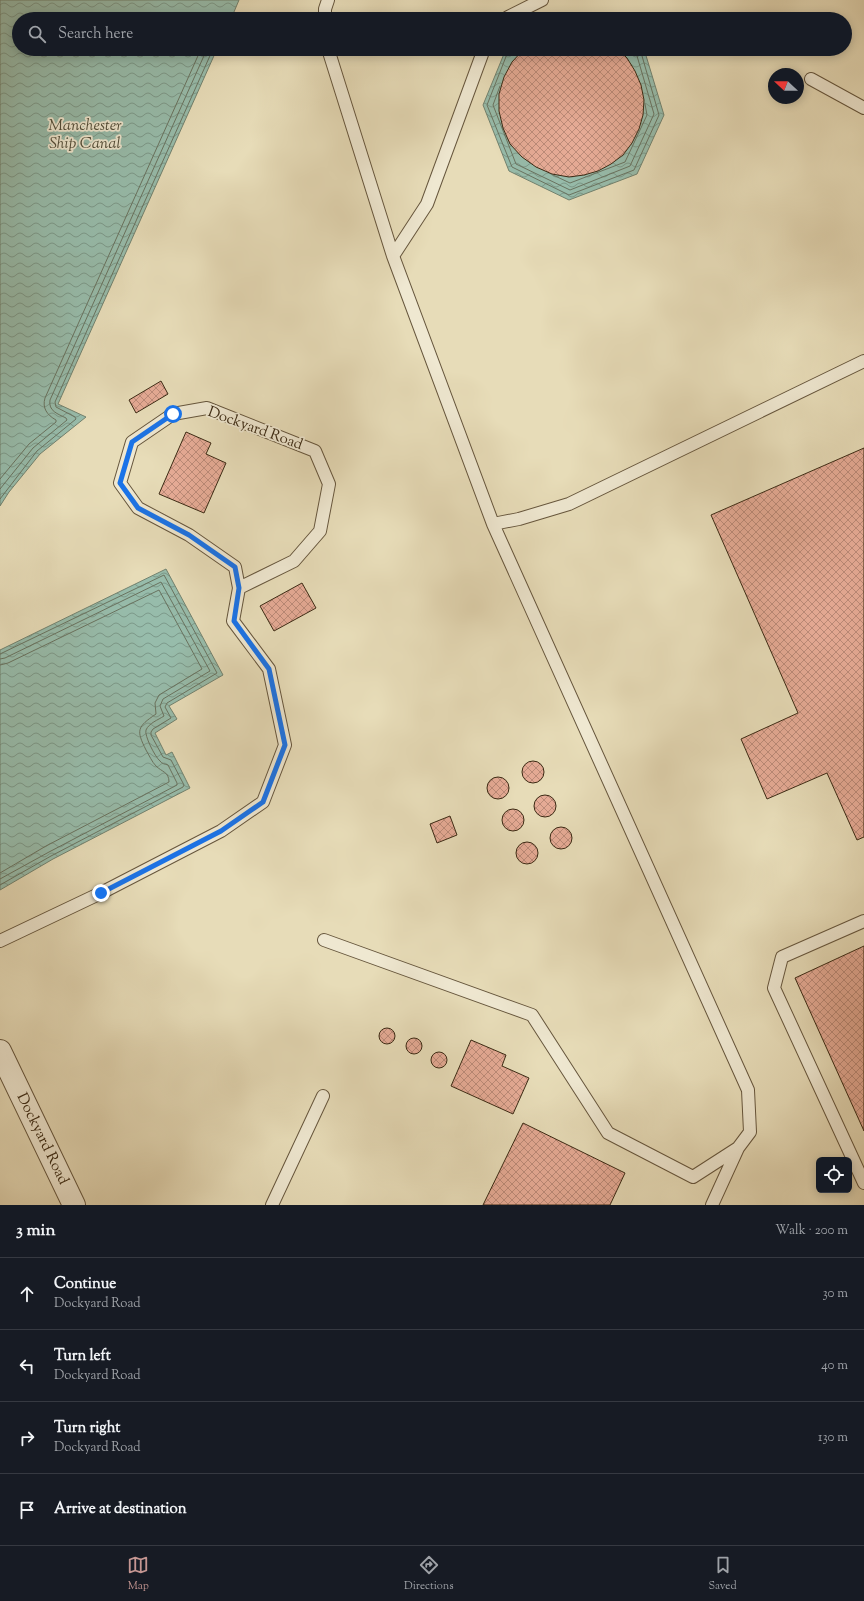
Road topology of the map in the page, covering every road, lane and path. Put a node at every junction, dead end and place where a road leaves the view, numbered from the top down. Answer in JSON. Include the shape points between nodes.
{"nodes":[{"id":1,"x":328,"y":0,"type":"edge"},
{"id":2,"x":542,"y":0,"type":"edge"},
{"id":3,"x":325,"y":12,"type":"edge"},
{"id":4,"x":518,"y":12,"type":"edge"},
{"id":5,"x":330,"y":56,"type":"edge"},
{"id":6,"x":481,"y":56,"type":"edge"},
{"id":7,"x":811,"y":79,"type":"dead end"},
{"id":8,"x":864,"y":108,"type":"edge"},
{"id":9,"x":393,"y":256,"type":"junction"},
{"id":10,"x":864,"y":361,"type":"edge"},
{"id":11,"x":493,"y":524,"type":"junction"},
{"id":12,"x":239,"y":588,"type":"junction"},
{"id":13,"x":864,"y":921,"type":"edge"},
{"id":14,"x":324,"y":940,"type":"dead end"},
{"id":15,"x":0,"y":941,"type":"edge"},
{"id":16,"x":0,"y":1051,"type":"edge"},
{"id":17,"x":323,"y":1096,"type":"dead end"},
{"id":18,"x":738,"y":1148,"type":"junction"},
{"id":19,"x":864,"y":1183,"type":"edge"},
{"id":20,"x":74,"y":1205,"type":"edge"},
{"id":21,"x":272,"y":1205,"type":"edge"},
{"id":22,"x":712,"y":1205,"type":"edge"}],
"edges":[{"from":1,"to":3,"type":"lane"},
{"from":2,"to":4,"type":"lane"},
{"from":5,"to":9,"type":"lane"},
{"from":6,"to":9,"type":"lane","via":[[427,204]]},
{"from":7,"to":8,"type":"lane"},
{"from":9,"to":11,"type":"lane"},
{"from":10,"to":11,"type":"lane","via":[[569,504]]},
{"from":11,"to":18,"type":"lane","via":[[748,1090],[750,1132]]},
{"from":12,"to":12,"type":"lane","name":"Dockyard Road","via":[[294,560],[315,536],[320,530],[329,484],[315,451],[207,408],[173,414],[132,442],[120,483],[138,508],[189,535],[235,567]]},
{"from":12,"to":15,"type":"lane","name":"Dockyard Road","via":[[234,621],[269,669],[285,745],[263,802],[221,831],[101,893]]},
{"from":13,"to":19,"type":"lane","via":[[782,957],[774,988]]},
{"from":14,"to":18,"type":"lane","via":[[532,1015],[608,1133],[693,1177]]},
{"from":16,"to":20,"type":"street","name":"Dockyard Road"},
{"from":17,"to":21,"type":"lane"},
{"from":18,"to":22,"type":"lane"}]}
